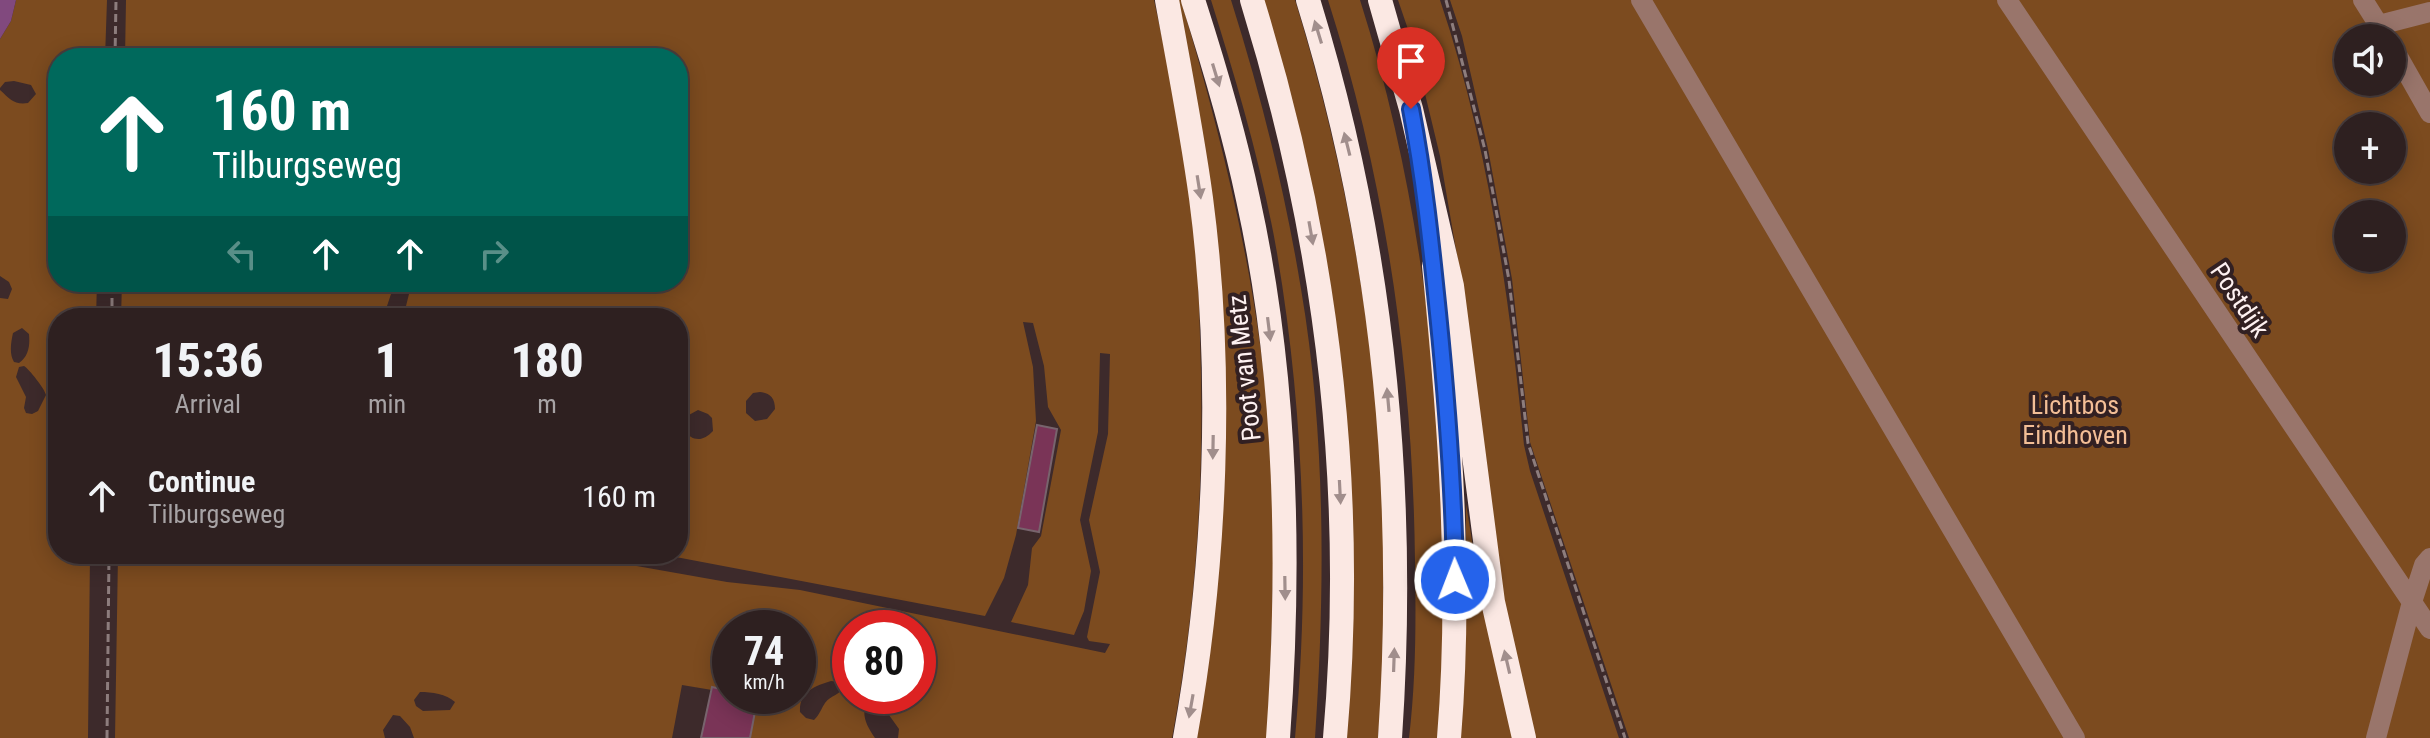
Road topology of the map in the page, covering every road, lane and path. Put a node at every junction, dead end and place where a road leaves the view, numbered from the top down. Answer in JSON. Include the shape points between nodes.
{"nodes":[{"id":1,"x":116,"y":0,"type":"edge"},
{"id":2,"x":1167,"y":0,"type":"edge"},
{"id":3,"x":1193,"y":0,"type":"edge"},
{"id":4,"x":1252,"y":0,"type":"edge"},
{"id":5,"x":1308,"y":0,"type":"edge"},
{"id":6,"x":1380,"y":0,"type":"edge"},
{"id":7,"x":1446,"y":0,"type":"edge"},
{"id":8,"x":1641,"y":0,"type":"edge"},
{"id":9,"x":2007,"y":0,"type":"edge"},
{"id":10,"x":2363,"y":0,"type":"edge"},
{"id":11,"x":2430,"y":12,"type":"edge"},
{"id":12,"x":2378,"y":24,"type":"edge"},
{"id":13,"x":2402,"y":24,"type":"edge"},
{"id":14,"x":115,"y":48,"type":"edge"},
{"id":15,"x":2406,"y":71,"type":"edge"},
{"id":16,"x":2430,"y":113,"type":"edge"},
{"id":17,"x":1423,"y":169,"type":"junction"},
{"id":18,"x":2430,"y":558,"type":"edge"},
{"id":19,"x":109,"y":564,"type":"edge"},
{"id":20,"x":2412,"y":602,"type":"junction"},
{"id":21,"x":2430,"y":629,"type":"edge"},
{"id":22,"x":107,"y":738,"type":"edge"},
{"id":23,"x":1185,"y":738,"type":"edge"},
{"id":24,"x":1278,"y":738,"type":"edge"},
{"id":25,"x":1335,"y":738,"type":"edge"},
{"id":26,"x":1390,"y":738,"type":"edge"},
{"id":27,"x":1449,"y":738,"type":"edge"},
{"id":28,"x":1524,"y":738,"type":"edge"},
{"id":29,"x":1625,"y":738,"type":"edge"},
{"id":30,"x":2075,"y":738,"type":"edge"},
{"id":31,"x":2376,"y":738,"type":"edge"}],
"edges":[{"from":1,"to":14,"type":"path"},
{"from":2,"to":23,"type":"highway","one_way":true,"via":[[1201,201],[1214,407],[1212,500]]},
{"from":3,"to":24,"type":"highway","name":"Poot van Metz","one_way":true,"via":[[1249,200],[1267,307],[1279,413],[1285,604]]},
{"from":4,"to":25,"type":"highway","one_way":true,"via":[[1309,222],[1334,403],[1342,601]]},
{"from":26,"to":5,"type":"highway","one_way":true,"via":[[1397,554],[1388,405],[1354,174]]},
{"from":6,"to":17,"type":"highway"},
{"from":7,"to":29,"type":"path","via":[[1485,150],[1507,265],[1528,443]]},
{"from":8,"to":30,"type":"street"},
{"from":9,"to":20,"type":"street","name":"Postdijk"},
{"from":10,"to":12,"type":"street"},
{"from":11,"to":13,"type":"street"},
{"from":15,"to":16,"type":"street"},
{"from":17,"to":27,"type":"highway","via":[[1454,501],[1456,607]]},
{"from":28,"to":17,"type":"highway","one_way":true,"via":[[1493,602],[1454,297]]},
{"from":18,"to":20,"type":"street"},
{"from":19,"to":22,"type":"path"},
{"from":20,"to":21,"type":"street","name":"Postdijk"},
{"from":20,"to":31,"type":"street"}]}
